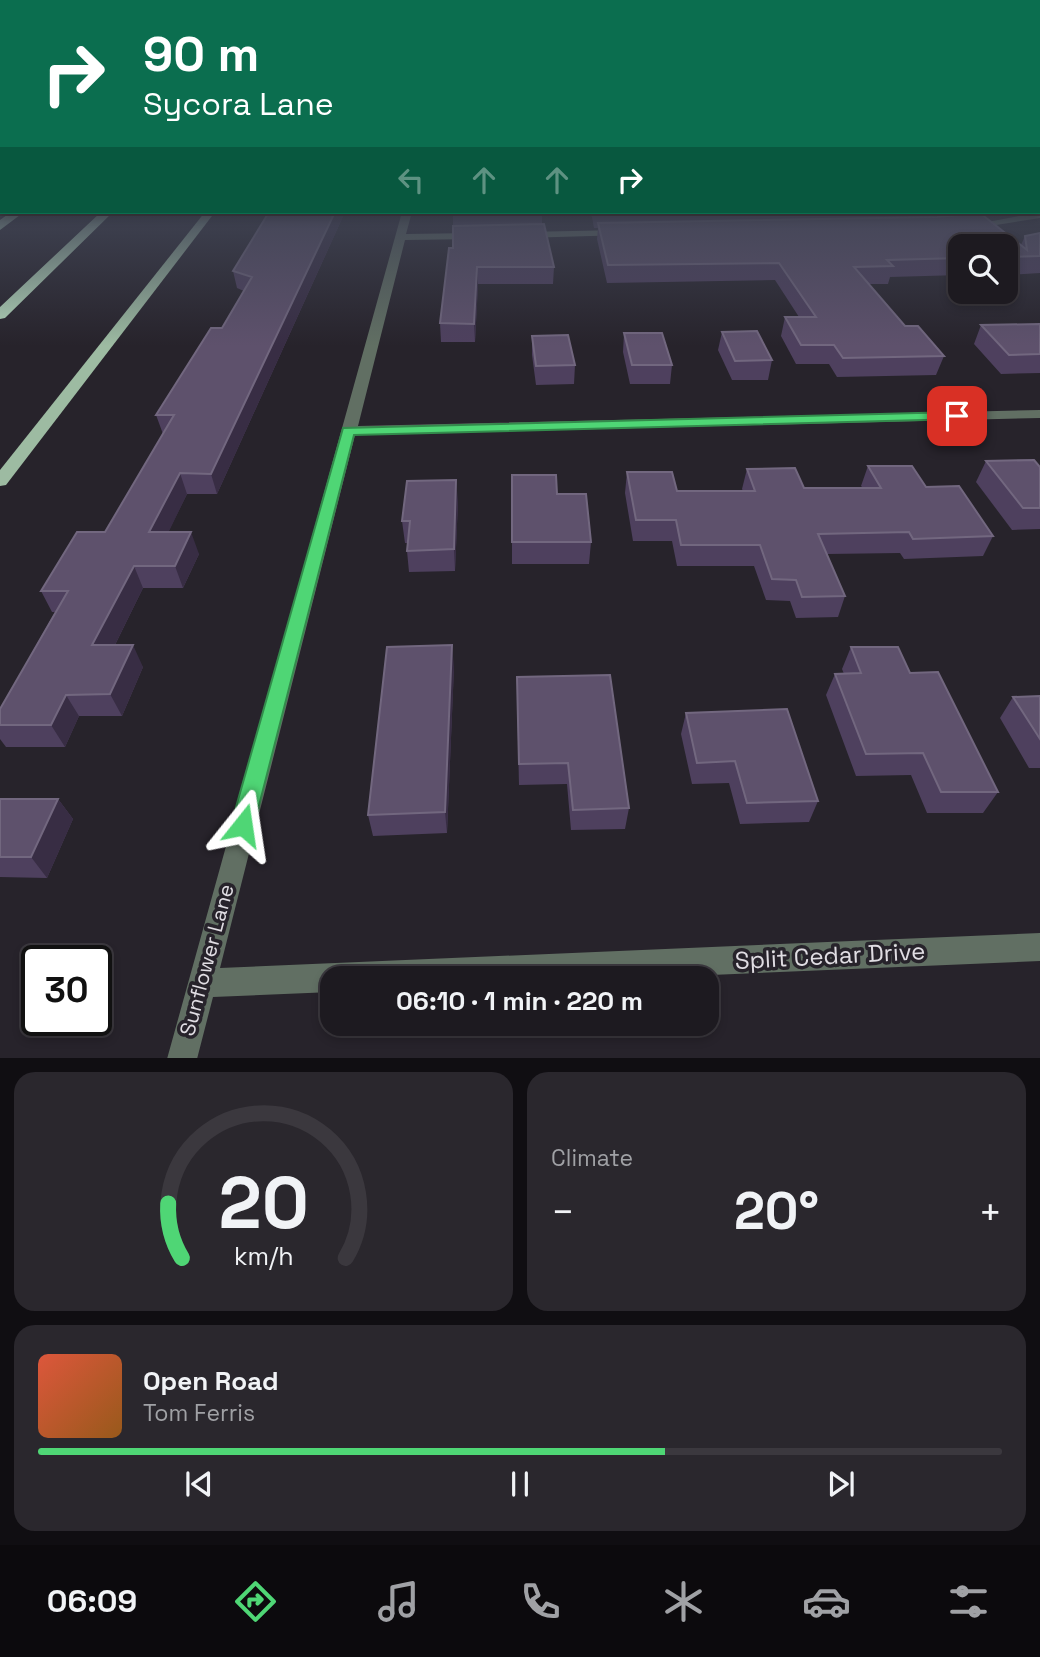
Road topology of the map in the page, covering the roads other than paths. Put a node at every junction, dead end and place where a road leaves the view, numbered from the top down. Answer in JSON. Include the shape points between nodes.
{"nodes":[{"id":1,"x":70,"y":247,"type":"edge"},
{"id":2,"x":182,"y":247,"type":"edge"},
{"id":3,"x":398,"y":247,"type":"edge"},
{"id":4,"x":0,"y":315,"type":"edge"},
{"id":5,"x":1040,"y":414,"type":"edge"},
{"id":6,"x":348,"y":431,"type":"junction"},
{"id":7,"x":0,"y":481,"type":"edge"},
{"id":8,"x":1040,"y":947,"type":"edge"},
{"id":9,"x":201,"y":983,"type":"junction"},
{"id":10,"x":182,"y":1058,"type":"edge"}],
"edges":[{"from":1,"to":4,"type":"highway"},
{"from":2,"to":7,"type":"main road"},
{"from":3,"to":6,"type":"street","name":"Sunflower Lane"},
{"from":5,"to":6,"type":"street"},
{"from":6,"to":9,"type":"street","name":"Sunflower Lane"},
{"from":8,"to":9,"type":"street","name":"Split Cedar Drive"},
{"from":9,"to":10,"type":"street","name":"Sunflower Lane"}]}
